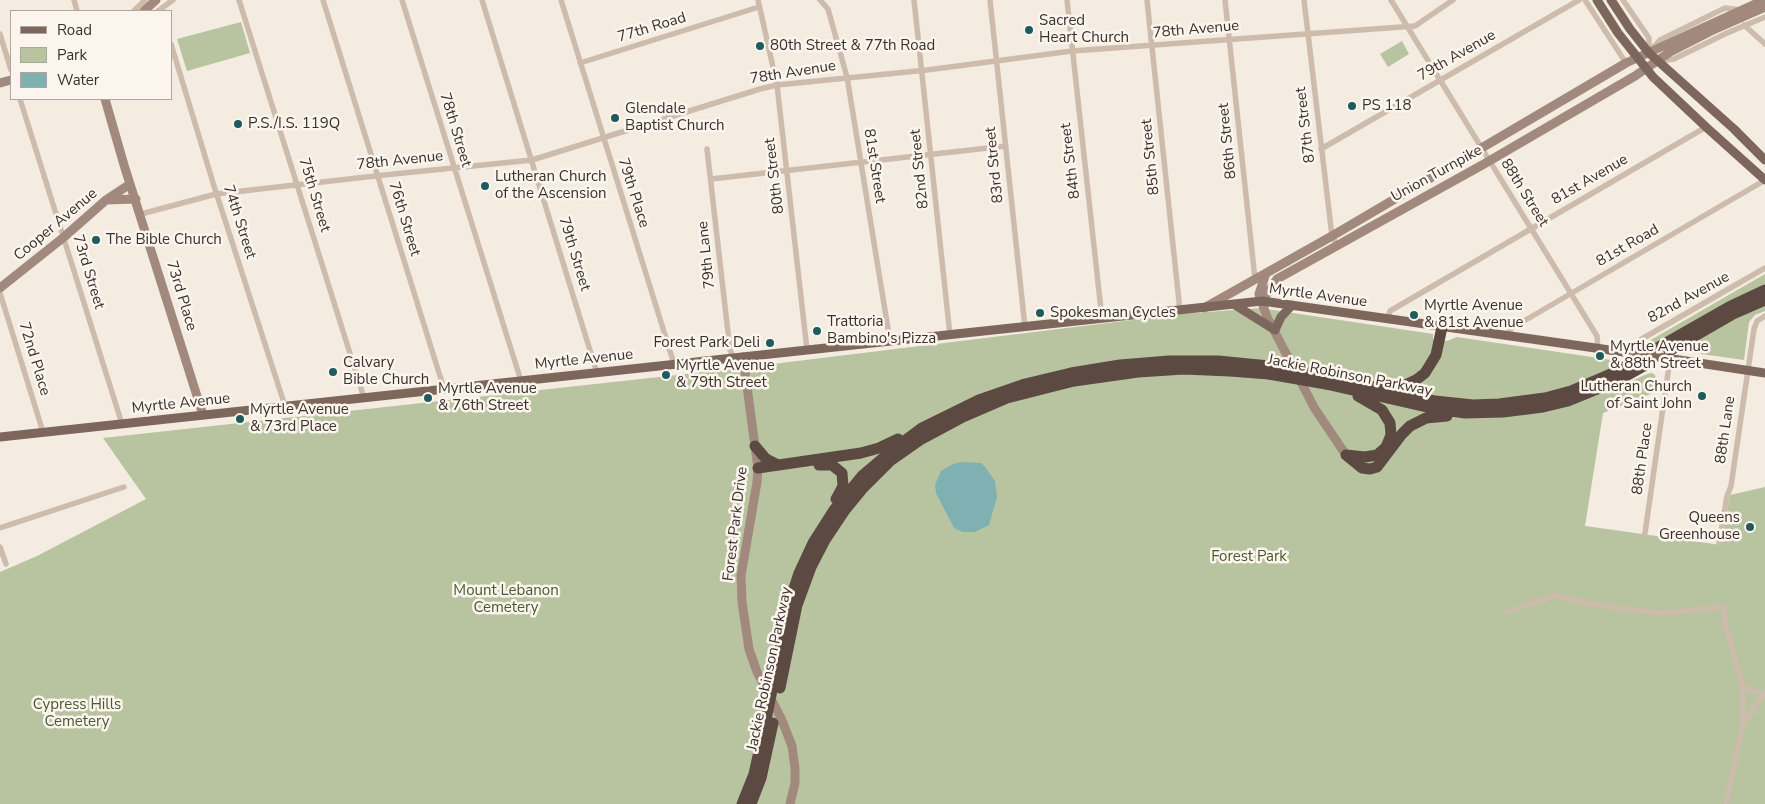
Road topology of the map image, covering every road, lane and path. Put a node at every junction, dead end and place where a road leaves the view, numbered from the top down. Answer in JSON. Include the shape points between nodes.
{"nodes":[{"id":1,"x":152,"y":0,"type":"edge"},
{"id":2,"x":172,"y":0,"type":"edge"},
{"id":3,"x":239,"y":0,"type":"edge"},
{"id":4,"x":323,"y":0,"type":"edge"},
{"id":5,"x":402,"y":0,"type":"edge"},
{"id":6,"x":482,"y":0,"type":"edge"},
{"id":7,"x":561,"y":0,"type":"edge"},
{"id":8,"x":758,"y":0,"type":"edge"},
{"id":9,"x":820,"y":0,"type":"edge"},
{"id":10,"x":914,"y":0,"type":"edge"},
{"id":11,"x":990,"y":0,"type":"edge"},
{"id":12,"x":1067,"y":0,"type":"edge"},
{"id":13,"x":1147,"y":0,"type":"edge"},
{"id":14,"x":1225,"y":0,"type":"edge"},
{"id":15,"x":1304,"y":0,"type":"edge"},
{"id":16,"x":1391,"y":0,"type":"edge"},
{"id":17,"x":1453,"y":0,"type":"edge"},
{"id":18,"x":1579,"y":0,"type":"edge"},
{"id":19,"x":1585,"y":0,"type":"edge"},
{"id":20,"x":1597,"y":0,"type":"edge"},
{"id":21,"x":1611,"y":0,"type":"edge"},
{"id":22,"x":1623,"y":0,"type":"edge"},
{"id":23,"x":1764,"y":0,"type":"edge"},
{"id":24,"x":759,"y":7,"type":"junction"},
{"id":25,"x":1765,"y":7,"type":"edge"},
{"id":26,"x":136,"y":10,"type":"edge"},
{"id":27,"x":161,"y":10,"type":"edge"},
{"id":28,"x":1765,"y":16,"type":"edge"},
{"id":29,"x":1744,"y":25,"type":"junction"},
{"id":30,"x":1407,"y":27,"type":"junction"},
{"id":31,"x":0,"y":34,"type":"edge"},
{"id":32,"x":1308,"y":34,"type":"junction"},
{"id":33,"x":1229,"y":41,"type":"junction"},
{"id":34,"x":1765,"y":44,"type":"edge"},
{"id":35,"x":1152,"y":46,"type":"junction"},
{"id":36,"x":172,"y":47,"type":"edge"},
{"id":37,"x":1072,"y":51,"type":"junction"},
{"id":38,"x":1649,"y":53,"type":"junction"},
{"id":39,"x":1637,"y":58,"type":"junction"},
{"id":40,"x":997,"y":61,"type":"junction"},
{"id":41,"x":1657,"y":61,"type":"junction"},
{"id":42,"x":580,"y":63,"type":"junction"},
{"id":43,"x":1626,"y":63,"type":"junction"},
{"id":44,"x":10,"y":67,"type":"edge"},
{"id":45,"x":1646,"y":69,"type":"junction"},
{"id":46,"x":922,"y":70,"type":"junction"},
{"id":47,"x":847,"y":77,"type":"junction"},
{"id":48,"x":1440,"y":80,"type":"junction"},
{"id":49,"x":777,"y":85,"type":"junction"},
{"id":50,"x":20,"y":100,"type":"edge"},
{"id":51,"x":105,"y":100,"type":"edge"},
{"id":52,"x":113,"y":100,"type":"edge"},
{"id":53,"x":110,"y":113,"type":"junction"},
{"id":54,"x":1706,"y":127,"type":"junction"},
{"id":55,"x":603,"y":138,"type":"junction"},
{"id":56,"x":1006,"y":146,"type":"junction"},
{"id":57,"x":1482,"y":147,"type":"junction"},
{"id":58,"x":706,"y":149,"type":"dead end"},
{"id":59,"x":1321,"y":149,"type":"junction"},
{"id":60,"x":930,"y":154,"type":"junction"},
{"id":61,"x":532,"y":160,"type":"junction"},
{"id":62,"x":1489,"y":160,"type":"junction"},
{"id":63,"x":1765,"y":160,"type":"edge"},
{"id":64,"x":860,"y":162,"type":"junction"},
{"id":65,"x":453,"y":168,"type":"junction"},
{"id":66,"x":788,"y":170,"type":"junction"},
{"id":67,"x":378,"y":175,"type":"junction"},
{"id":68,"x":711,"y":178,"type":"junction"},
{"id":69,"x":1765,"y":180,"type":"edge"},
{"id":70,"x":130,"y":184,"type":"junction"},
{"id":71,"x":298,"y":185,"type":"junction"},
{"id":72,"x":216,"y":194,"type":"junction"},
{"id":73,"x":136,"y":199,"type":"junction"},
{"id":74,"x":106,"y":200,"type":"junction"},
{"id":75,"x":141,"y":214,"type":"junction"},
{"id":76,"x":1531,"y":228,"type":"junction"},
{"id":77,"x":1332,"y":236,"type":"junction"},
{"id":78,"x":64,"y":237,"type":"junction"},
{"id":79,"x":1337,"y":245,"type":"junction"},
{"id":80,"x":1765,"y":268,"type":"edge"},
{"id":81,"x":1266,"y":273,"type":"junction"},
{"id":82,"x":1255,"y":279,"type":"junction"},
{"id":83,"x":0,"y":288,"type":"edge"},
{"id":84,"x":1765,"y":290,"type":"edge"},
{"id":85,"x":1571,"y":293,"type":"junction"},
{"id":86,"x":0,"y":294,"type":"edge"},
{"id":87,"x":1765,"y":300,"type":"edge"},
{"id":88,"x":1262,"y":301,"type":"junction"},
{"id":89,"x":1235,"y":305,"type":"junction"},
{"id":90,"x":1292,"y":306,"type":"junction"},
{"id":91,"x":1202,"y":308,"type":"junction"},
{"id":92,"x":1180,"y":311,"type":"junction"},
{"id":93,"x":1765,"y":316,"type":"edge"},
{"id":94,"x":1102,"y":319,"type":"junction"},
{"id":95,"x":1388,"y":319,"type":"junction"},
{"id":96,"x":1025,"y":327,"type":"junction"},
{"id":97,"x":1442,"y":327,"type":"junction"},
{"id":98,"x":1275,"y":330,"type":"junction"},
{"id":99,"x":950,"y":335,"type":"junction"},
{"id":100,"x":1504,"y":336,"type":"junction"},
{"id":101,"x":890,"y":341,"type":"junction"},
{"id":102,"x":1656,"y":348,"type":"dead end"},
{"id":103,"x":1598,"y":349,"type":"junction"},
{"id":104,"x":807,"y":350,"type":"junction"},
{"id":105,"x":1634,"y":356,"type":"junction"},
{"id":106,"x":1669,"y":356,"type":"junction"},
{"id":107,"x":739,"y":358,"type":"junction"},
{"id":108,"x":1651,"y":362,"type":"dead end"},
{"id":109,"x":674,"y":364,"type":"junction"},
{"id":110,"x":1269,"y":370,"type":"junction"},
{"id":111,"x":1748,"y":370,"type":"junction"},
{"id":112,"x":1765,"y":372,"type":"edge"},
{"id":113,"x":597,"y":373,"type":"junction"},
{"id":114,"x":1326,"y":380,"type":"junction"},
{"id":115,"x":521,"y":381,"type":"junction"},
{"id":116,"x":1356,"y":382,"type":"junction"},
{"id":117,"x":1338,"y":387,"type":"junction"},
{"id":118,"x":444,"y":389,"type":"junction"},
{"id":119,"x":364,"y":398,"type":"junction"},
{"id":120,"x":285,"y":406,"type":"junction"},
{"id":121,"x":1478,"y":413,"type":"junction"},
{"id":122,"x":203,"y":415,"type":"junction"},
{"id":123,"x":122,"y":424,"type":"junction"},
{"id":124,"x":922,"y":428,"type":"junction"},
{"id":125,"x":44,"y":432,"type":"junction"},
{"id":126,"x":0,"y":437,"type":"edge"},
{"id":127,"x":755,"y":446,"type":"junction"},
{"id":128,"x":1346,"y":455,"type":"junction"},
{"id":129,"x":778,"y":465,"type":"junction"},
{"id":130,"x":758,"y":471,"type":"junction"},
{"id":131,"x":124,"y":487,"type":"dead end"},
{"id":132,"x":0,"y":528,"type":"edge"},
{"id":133,"x":1645,"y":533,"type":"dead end"},
{"id":134,"x":813,"y":543,"type":"junction"},
{"id":135,"x":1719,"y":543,"type":"dead end"},
{"id":136,"x":0,"y":547,"type":"edge"},
{"id":137,"x":6,"y":564,"type":"dead end"},
{"id":138,"x":1507,"y":612,"type":"dead end"},
{"id":139,"x":777,"y":684,"type":"junction"},
{"id":140,"x":1743,"y":687,"type":"junction"},
{"id":141,"x":1764,"y":693,"type":"edge"},
{"id":142,"x":770,"y":722,"type":"junction"},
{"id":143,"x":1743,"y":724,"type":"junction"},
{"id":144,"x":742,"y":804,"type":"edge"},
{"id":145,"x":751,"y":804,"type":"edge"},
{"id":146,"x":790,"y":804,"type":"edge"},
{"id":147,"x":1726,"y":804,"type":"edge"}],
"edges":[{"from":1,"to":26,"type":"street"},
{"from":2,"to":27,"type":"street"},
{"from":3,"to":71,"type":"street","name":"75th Street"},
{"from":4,"to":67,"type":"street","name":"76th Street"},
{"from":5,"to":65,"type":"street","name":"78th Street"},
{"from":6,"to":61,"type":"street","name":"79th Street"},
{"from":7,"to":42,"type":"street","name":"79th Place"},
{"from":8,"to":24,"type":"street","name":"80th Street"},
{"from":9,"to":47,"type":"street","name":"81st Street","via":[[828,9]]},
{"from":10,"to":46,"type":"street","name":"82nd Street"},
{"from":11,"to":40,"type":"street","name":"83rd Street"},
{"from":12,"to":37,"type":"street","name":"84th Street"},
{"from":13,"to":35,"type":"street","name":"85th Street"},
{"from":14,"to":33,"type":"street","name":"86th Street"},
{"from":15,"to":32,"type":"street","name":"87th Street"},
{"from":16,"to":30,"type":"street","name":"88th Street"},
{"from":17,"to":30,"type":"street","name":"78th Avenue","via":[[1417,25]]},
{"from":18,"to":48,"type":"street","name":"79th Avenue"},
{"from":19,"to":43,"type":"street"},
{"from":20,"to":39,"type":"main road"},
{"from":21,"to":38,"type":"main road"},
{"from":22,"to":38,"type":"street","via":[[1649,38]]},
{"from":23,"to":38,"type":"main road","name":"Union Turnpike"},
{"from":24,"to":42,"type":"street","name":"77th Road"},
{"from":24,"to":49,"type":"street","name":"80th Street"},
{"from":25,"to":41,"type":"main road","name":"Union Turnpike","via":[[1700,36]]},
{"from":28,"to":29,"type":"street","name":"Union Turnpike"},
{"from":29,"to":34,"type":"street"},
{"from":29,"to":41,"type":"street","name":"Union Turnpike","via":[[1674,59]]},
{"from":30,"to":32,"type":"street","name":"78th Avenue"},
{"from":30,"to":48,"type":"street","name":"88th Street"},
{"from":31,"to":44,"type":"street"},
{"from":32,"to":33,"type":"street","name":"78th Avenue"},
{"from":32,"to":59,"type":"street","name":"87th Street"},
{"from":33,"to":35,"type":"street","name":"78th Avenue"},
{"from":33,"to":82,"type":"street","name":"86th Street"},
{"from":35,"to":37,"type":"street","name":"78th Avenue"},
{"from":35,"to":92,"type":"street","name":"85th Street"},
{"from":36,"to":72,"type":"street","name":"74th Street"},
{"from":37,"to":40,"type":"street","name":"78th Avenue"},
{"from":37,"to":94,"type":"street","name":"84th Street"},
{"from":38,"to":39,"type":"main road","name":"Union Turnpike"},
{"from":38,"to":41,"type":"main road"},
{"from":39,"to":43,"type":"main road","name":"Union Turnpike"},
{"from":39,"to":45,"type":"main road"},
{"from":40,"to":46,"type":"street","name":"78th Avenue"},
{"from":40,"to":56,"type":"street","name":"83rd Street"},
{"from":41,"to":45,"type":"main road","name":"Union Turnpike"},
{"from":41,"to":63,"type":"main road"},
{"from":42,"to":55,"type":"street","name":"79th Place"},
{"from":43,"to":57,"type":"main road","name":"Union Turnpike"},
{"from":45,"to":54,"type":"main road"},
{"from":45,"to":62,"type":"main road","name":"Union Turnpike"},
{"from":46,"to":47,"type":"street","name":"78th Avenue"},
{"from":46,"to":60,"type":"street","name":"82nd Street"},
{"from":47,"to":49,"type":"street","name":"78th Avenue"},
{"from":47,"to":64,"type":"street","name":"81st Street"},
{"from":48,"to":57,"type":"street","name":"88th Street"},
{"from":48,"to":59,"type":"street","name":"79th Avenue"},
{"from":49,"to":55,"type":"street","name":"78th Avenue"},
{"from":49,"to":66,"type":"street","name":"80th Street"},
{"from":50,"to":78,"type":"street","name":"73rd Street"},
{"from":51,"to":53,"type":"main road","name":"73rd Place"},
{"from":52,"to":53,"type":"main road"},
{"from":53,"to":70,"type":"main road","name":"73rd Place"},
{"from":54,"to":69,"type":"main road"},
{"from":54,"to":76,"type":"street","name":"81st Avenue"},
{"from":55,"to":61,"type":"street","name":"78th Avenue"},
{"from":55,"to":109,"type":"street","name":"79th Place"},
{"from":56,"to":60,"type":"street"},
{"from":56,"to":96,"type":"street","name":"83rd Street"},
{"from":57,"to":62,"type":"street","name":"88th Street"},
{"from":57,"to":77,"type":"main road","name":"Union Turnpike"},
{"from":58,"to":68,"type":"street","name":"79th Lane"},
{"from":59,"to":77,"type":"street","name":"87th Street"},
{"from":60,"to":64,"type":"street"},
{"from":60,"to":99,"type":"street","name":"82nd Street"},
{"from":61,"to":65,"type":"street","name":"78th Avenue"},
{"from":61,"to":113,"type":"street","name":"79th Street"},
{"from":62,"to":76,"type":"street","name":"88th Street"},
{"from":62,"to":79,"type":"main road","name":"Union Turnpike"},
{"from":64,"to":66,"type":"street"},
{"from":64,"to":101,"type":"street","name":"81st Street"},
{"from":65,"to":67,"type":"street","name":"78th Avenue"},
{"from":65,"to":115,"type":"street","name":"78th Street"},
{"from":66,"to":68,"type":"street"},
{"from":66,"to":104,"type":"street","name":"80th Street"},
{"from":67,"to":71,"type":"street","name":"78th Avenue"},
{"from":67,"to":118,"type":"street","name":"76th Street"},
{"from":68,"to":107,"type":"street","name":"79th Lane","via":[[730,350]]},
{"from":69,"to":85,"type":"street","name":"81st Road"},
{"from":70,"to":73,"type":"main road","name":"73rd Place"},
{"from":70,"to":74,"type":"main road","name":"Cooper Avenue"},
{"from":71,"to":72,"type":"street","name":"78th Avenue"},
{"from":71,"to":119,"type":"street","name":"75th Street"},
{"from":72,"to":75,"type":"street","name":"78th Avenue"},
{"from":72,"to":120,"type":"street","name":"74th Street"},
{"from":73,"to":74,"type":"main road"},
{"from":73,"to":75,"type":"main road","name":"73rd Place"},
{"from":74,"to":78,"type":"main road","name":"Cooper Avenue"},
{"from":75,"to":122,"type":"main road","name":"73rd Place"},
{"from":76,"to":85,"type":"street","name":"88th Street"},
{"from":76,"to":95,"type":"street","name":"81st Avenue","via":[[1390,311]]},
{"from":77,"to":79,"type":"street","name":"87th Street"},
{"from":77,"to":81,"type":"main road","name":"Union Turnpike"},
{"from":78,"to":83,"type":"main road","name":"Cooper Avenue"},
{"from":78,"to":123,"type":"street","name":"73rd Street"},
{"from":79,"to":88,"type":"main road","name":"Union Turnpike","via":[[1278,279]]},
{"from":80,"to":105,"type":"street","name":"82nd Avenue","via":[[1640,340],[1632,346]]},
{"from":81,"to":82,"type":"main road","name":"Union Turnpike"},
{"from":81,"to":88,"type":"main road","via":[[1259,294]]},
{"from":82,"to":91,"type":"main road","name":"Union Turnpike"},
{"from":84,"to":102,"type":"highway"},
{"from":85,"to":100,"type":"street","name":"81st Road"},
{"from":85,"to":103,"type":"street","name":"88th Street","via":[[1599,340]]},
{"from":86,"to":125,"type":"street","name":"72nd Place"},
{"from":87,"to":106,"type":"highway","via":[[1728,317]]},
{"from":88,"to":89,"type":"main road","name":"Myrtle Avenue"},
{"from":88,"to":90,"type":"main road","name":"Myrtle Avenue"},
{"from":88,"to":98,"type":"main road"},
{"from":89,"to":91,"type":"main road","name":"Myrtle Avenue"},
{"from":89,"to":98,"type":"main road"},
{"from":90,"to":95,"type":"main road","name":"Myrtle Avenue"},
{"from":90,"to":98,"type":"main road","via":[[1281,317]]},
{"from":91,"to":92,"type":"main road","name":"Myrtle Avenue"},
{"from":92,"to":94,"type":"main road","name":"Myrtle Avenue"},
{"from":93,"to":111,"type":"street","name":"88th Lane","via":[[1757,321],[1754,329]]},
{"from":94,"to":96,"type":"main road","name":"Myrtle Avenue"},
{"from":95,"to":97,"type":"main road","name":"Myrtle Avenue"},
{"from":96,"to":99,"type":"main road","name":"Myrtle Avenue"},
{"from":97,"to":100,"type":"main road","name":"Myrtle Avenue"},
{"from":97,"to":116,"type":"highway","via":[[1436,355],[1421,377],[1398,386]]},
{"from":98,"to":128,"type":"main road","via":[[1315,409]]},
{"from":99,"to":101,"type":"main road","name":"Myrtle Avenue"},
{"from":100,"to":103,"type":"main road","name":"Myrtle Avenue"},
{"from":101,"to":104,"type":"main road","name":"Myrtle Avenue"},
{"from":103,"to":105,"type":"main road","name":"Myrtle Avenue"},
{"from":104,"to":107,"type":"main road","name":"Myrtle Avenue"},
{"from":105,"to":106,"type":"main road","name":"Myrtle Avenue","bridge":true},
{"from":105,"to":116,"type":"highway","name":"Jackie Robinson Parkway","via":[[1607,376],[1571,391],[1499,404],[1435,401]]},
{"from":106,"to":111,"type":"main road","name":"Myrtle Avenue"},
{"from":106,"to":133,"type":"street","name":"88th Place"},
{"from":107,"to":109,"type":"main road","name":"Myrtle Avenue"},
{"from":107,"to":127,"type":"main road","name":"Forest Park Drive"},
{"from":108,"to":121,"type":"highway","name":"Jackie Robinson Parkway","via":[[1609,385],[1568,401],[1530,409]]},
{"from":109,"to":113,"type":"main road","name":"Myrtle Avenue"},
{"from":110,"to":114,"type":"highway","name":"Jackie Robinson Parkway","bridge":true},
{"from":110,"to":124,"type":"highway","name":"Jackie Robinson Parkway","via":[[1218,361],[1169,361],[1070,373],[993,395]]},
{"from":110,"to":139,"type":"highway","name":"Jackie Robinson Parkway","via":[[1184,369],[1074,381],[1007,398],[920,440],[890,461],[867,484],[824,540],[797,605]]},
{"from":111,"to":112,"type":"main road","name":"Myrtle Avenue"},
{"from":111,"to":135,"type":"street","name":"88th Lane"},
{"from":113,"to":115,"type":"main road","name":"Myrtle Avenue"},
{"from":114,"to":116,"type":"highway","name":"Jackie Robinson Parkway"},
{"from":114,"to":117,"type":"highway","name":"Jackie Robinson Parkway"},
{"from":115,"to":118,"type":"main road","name":"Myrtle Avenue"},
{"from":117,"to":121,"type":"highway","name":"Jackie Robinson Parkway","via":[[1419,406]]},
{"from":117,"to":128,"type":"highway","via":[[1376,406],[1385,414],[1391,427],[1388,443],[1380,453],[1365,457]]},
{"from":118,"to":119,"type":"main road","name":"Myrtle Avenue"},
{"from":119,"to":120,"type":"main road","name":"Myrtle Avenue"},
{"from":120,"to":122,"type":"main road","name":"Myrtle Avenue"},
{"from":121,"to":128,"type":"highway","via":[[1432,417],[1415,423],[1402,434],[1378,467],[1362,468]]},
{"from":122,"to":123,"type":"main road","name":"Myrtle Avenue"},
{"from":123,"to":125,"type":"main road","name":"Myrtle Avenue"},
{"from":124,"to":129,"type":"highway","via":[[867,452]]},
{"from":124,"to":134,"type":"highway","name":"Jackie Robinson Parkway","via":[[862,476],[834,510]]},
{"from":125,"to":126,"type":"main road","name":"Myrtle Avenue"},
{"from":127,"to":129,"type":"highway","via":[[766,459]]},
{"from":127,"to":130,"type":"main road","name":"Forest Park Drive"},
{"from":129,"to":130,"type":"highway"},
{"from":130,"to":134,"type":"highway","via":[[825,464],[840,470],[844,479],[842,489],[824,516]]},
{"from":130,"to":146,"type":"main road","name":"Forest Park Drive","via":[[741,576],[742,602],[749,649],[792,746],[796,768]]},
{"from":131,"to":132,"type":"street"},
{"from":134,"to":139,"type":"highway","name":"Jackie Robinson Parkway","via":[[788,607]]},
{"from":136,"to":137,"type":"street"},
{"from":138,"to":140,"type":"street","via":[[1556,595],[1613,608],[1665,614],[1723,607]]},
{"from":139,"to":142,"type":"highway","name":"Jackie Robinson Parkway","bridge":true},
{"from":140,"to":141,"type":"street"},
{"from":140,"to":143,"type":"street"},
{"from":141,"to":143,"type":"street"},
{"from":142,"to":144,"type":"highway","name":"Jackie Robinson Parkway"},
{"from":142,"to":145,"type":"highway","name":"Jackie Robinson Parkway","via":[[763,771]]},
{"from":143,"to":147,"type":"street"}]}
